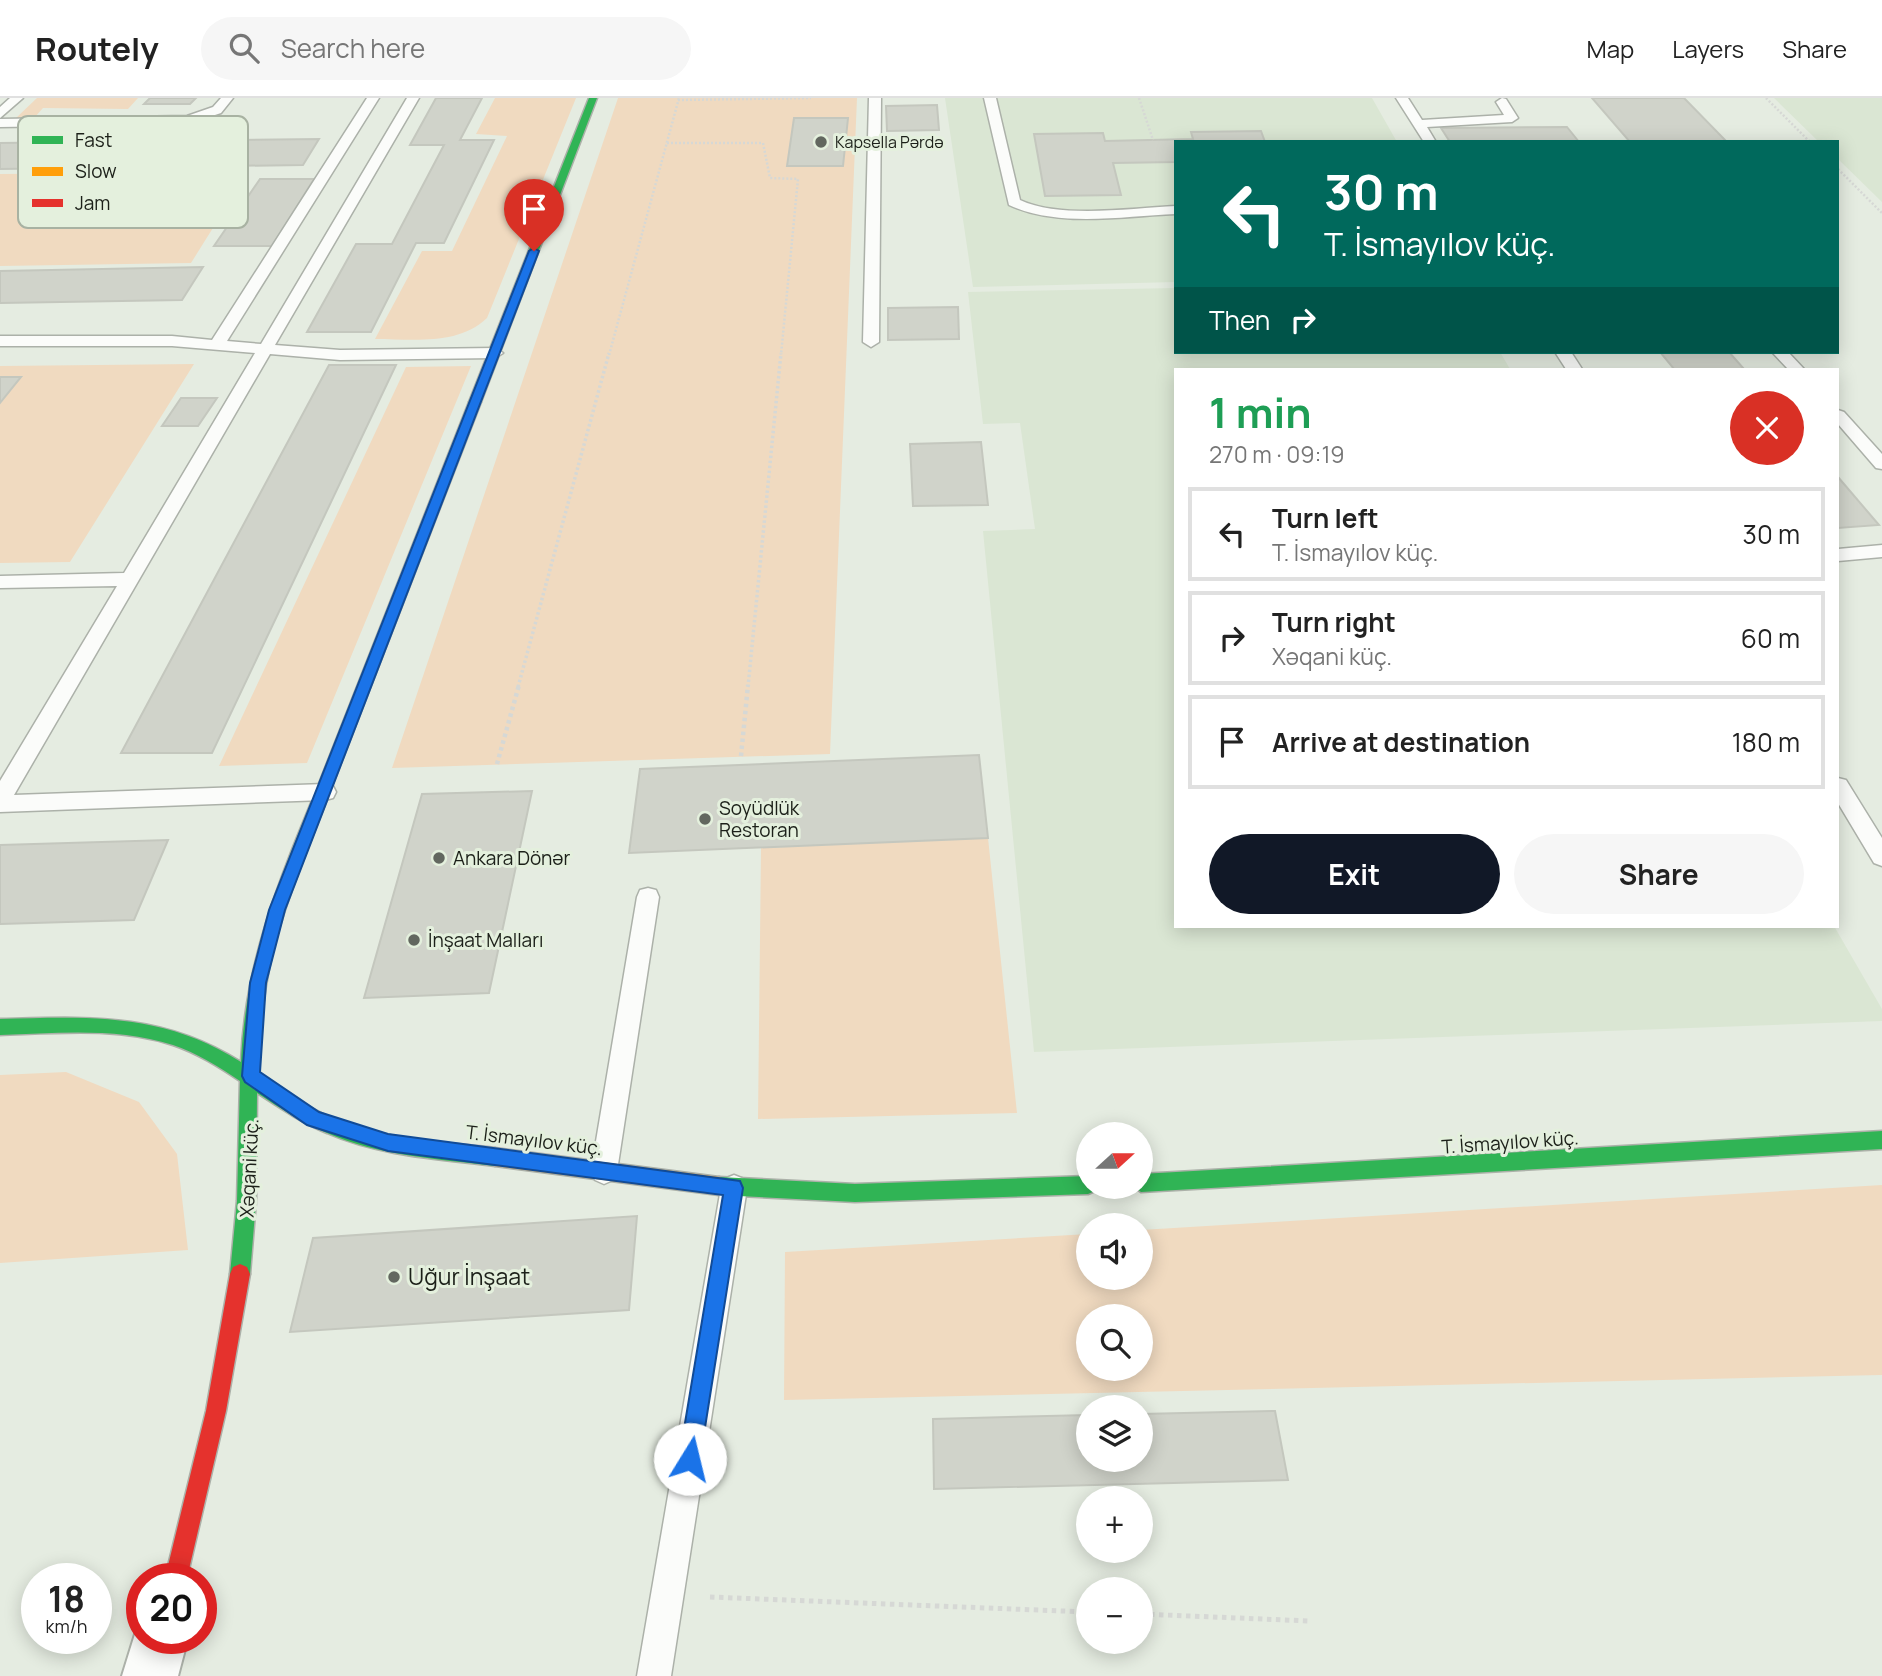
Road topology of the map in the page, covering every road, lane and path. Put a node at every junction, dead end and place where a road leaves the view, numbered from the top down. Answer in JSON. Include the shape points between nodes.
{"nodes":[{"id":1,"x":17,"y":98,"type":"edge"},
{"id":2,"x":227,"y":98,"type":"edge"},
{"id":3,"x":373,"y":98,"type":"edge"},
{"id":4,"x":413,"y":98,"type":"edge"},
{"id":5,"x":593,"y":98,"type":"edge"},
{"id":6,"x":811,"y":98,"type":"edge"},
{"id":7,"x":875,"y":98,"type":"edge"},
{"id":8,"x":990,"y":98,"type":"edge"},
{"id":9,"x":1139,"y":98,"type":"edge"},
{"id":10,"x":1402,"y":98,"type":"edge"},
{"id":11,"x":1766,"y":98,"type":"edge"},
{"id":12,"x":678,"y":99,"type":"edge"},
{"id":13,"x":1502,"y":102,"type":"dead end"},
{"id":14,"x":0,"y":114,"type":"edge"},
{"id":15,"x":200,"y":116,"type":"edge"},
{"id":16,"x":0,"y":123,"type":"edge"},
{"id":17,"x":18,"y":123,"type":"edge"},
{"id":18,"x":1419,"y":124,"type":"junction"},
{"id":19,"x":1153,"y":140,"type":"dead end"},
{"id":20,"x":1429,"y":140,"type":"edge"},
{"id":21,"x":1808,"y":140,"type":"edge"},
{"id":22,"x":667,"y":143,"type":"junction"},
{"id":23,"x":1839,"y":170,"type":"edge"},
{"id":24,"x":1174,"y":210,"type":"edge"},
{"id":25,"x":1882,"y":213,"type":"edge"},
{"id":26,"x":0,"y":341,"type":"edge"},
{"id":27,"x":871,"y":342,"type":"dead end"},
{"id":28,"x":217,"y":344,"type":"junction"},
{"id":29,"x":268,"y":349,"type":"junction"},
{"id":30,"x":495,"y":353,"type":"junction"},
{"id":31,"x":1782,"y":354,"type":"edge"},
{"id":32,"x":1795,"y":368,"type":"edge"},
{"id":33,"x":1839,"y":416,"type":"edge"},
{"id":34,"x":1882,"y":464,"type":"edge"},
{"id":35,"x":1882,"y":551,"type":"edge"},
{"id":36,"x":1839,"y":555,"type":"edge"},
{"id":37,"x":132,"y":579,"type":"junction"},
{"id":38,"x":0,"y":582,"type":"edge"},
{"id":39,"x":741,"y":755,"type":"dead end"},
{"id":40,"x":497,"y":764,"type":"dead end"},
{"id":41,"x":1839,"y":788,"type":"edge"},
{"id":42,"x":325,"y":792,"type":"junction"},
{"id":43,"x":0,"y":802,"type":"edge"},
{"id":44,"x":1882,"y":857,"type":"edge"},
{"id":45,"x":648,"y":897,"type":"dead end"},
{"id":46,"x":0,"y":1027,"type":"edge"},
{"id":47,"x":251,"y":1076,"type":"junction"},
{"id":48,"x":1882,"y":1140,"type":"edge"},
{"id":49,"x":604,"y":1171,"type":"junction"},
{"id":50,"x":1153,"y":1183,"type":"edge"},
{"id":51,"x":1076,"y":1185,"type":"edge"},
{"id":52,"x":734,"y":1188,"type":"junction"},
{"id":53,"x":180,"y":1563,"type":"edge"},
{"id":54,"x":667,"y":1595,"type":"junction"},
{"id":55,"x":1076,"y":1612,"type":"edge"},
{"id":56,"x":1153,"y":1614,"type":"edge"},
{"id":57,"x":1309,"y":1621,"type":"dead end"},
{"id":58,"x":156,"y":1654,"type":"edge"},
{"id":59,"x":150,"y":1676,"type":"edge"},
{"id":60,"x":654,"y":1676,"type":"edge"}],
"edges":[{"from":1,"to":14,"type":"lane"},
{"from":2,"to":15,"type":"lane","via":[[217,110]]},
{"from":3,"to":28,"type":"lane"},
{"from":4,"to":29,"type":"lane"},
{"from":5,"to":30,"type":"street","name":"Xəqani küç."},
{"from":6,"to":12,"type":"path"},
{"from":7,"to":27,"type":"lane"},
{"from":8,"to":24,"type":"lane","via":[[1014,202],[1023,209]]},
{"from":9,"to":19,"type":"path"},
{"from":10,"to":18,"type":"lane"},
{"from":11,"to":21,"type":"path"},
{"from":12,"to":22,"type":"path"},
{"from":13,"to":18,"type":"lane","via":[[1512,118]]},
{"from":16,"to":17,"type":"lane"},
{"from":18,"to":20,"type":"lane"},
{"from":22,"to":39,"type":"path","via":[[762,143],[770,178],[798,179]]},
{"from":22,"to":40,"type":"path"},
{"from":23,"to":25,"type":"path"},
{"from":26,"to":28,"type":"lane"},
{"from":28,"to":29,"type":"lane"},
{"from":29,"to":30,"type":"lane","via":[[340,355]]},
{"from":29,"to":37,"type":"lane"},
{"from":30,"to":42,"type":"street","name":"Xəqani küç."},
{"from":31,"to":32,"type":"lane"},
{"from":33,"to":34,"type":"lane"},
{"from":35,"to":36,"type":"lane"},
{"from":37,"to":38,"type":"lane"},
{"from":37,"to":43,"type":"lane"},
{"from":41,"to":44,"type":"lane"},
{"from":42,"to":43,"type":"lane"},
{"from":42,"to":47,"type":"street","name":"Xəqani küç.","via":[[277,910],[258,983]]},
{"from":45,"to":49,"type":"lane"},
{"from":46,"to":47,"type":"street","name":"T. İsmayılov küç.","via":[[106,1024],[175,1038]]},
{"from":47,"to":49,"type":"street","name":"T. İsmayılov küç.","via":[[314,1119],[388,1143]]},
{"from":47,"to":53,"type":"street","name":"Xəqani küç.","via":[[245,1241],[206,1466]]},
{"from":48,"to":50,"type":"street","name":"T. İsmayılov küç."},
{"from":49,"to":52,"type":"street","name":"T. İsmayılov küç."},
{"from":51,"to":52,"type":"street","name":"T. İsmayılov küç.","via":[[855,1193]]},
{"from":52,"to":54,"type":"lane"},
{"from":54,"to":55,"type":"path"},
{"from":54,"to":60,"type":"lane"},
{"from":56,"to":57,"type":"path"},
{"from":58,"to":59,"type":"street"}]}
